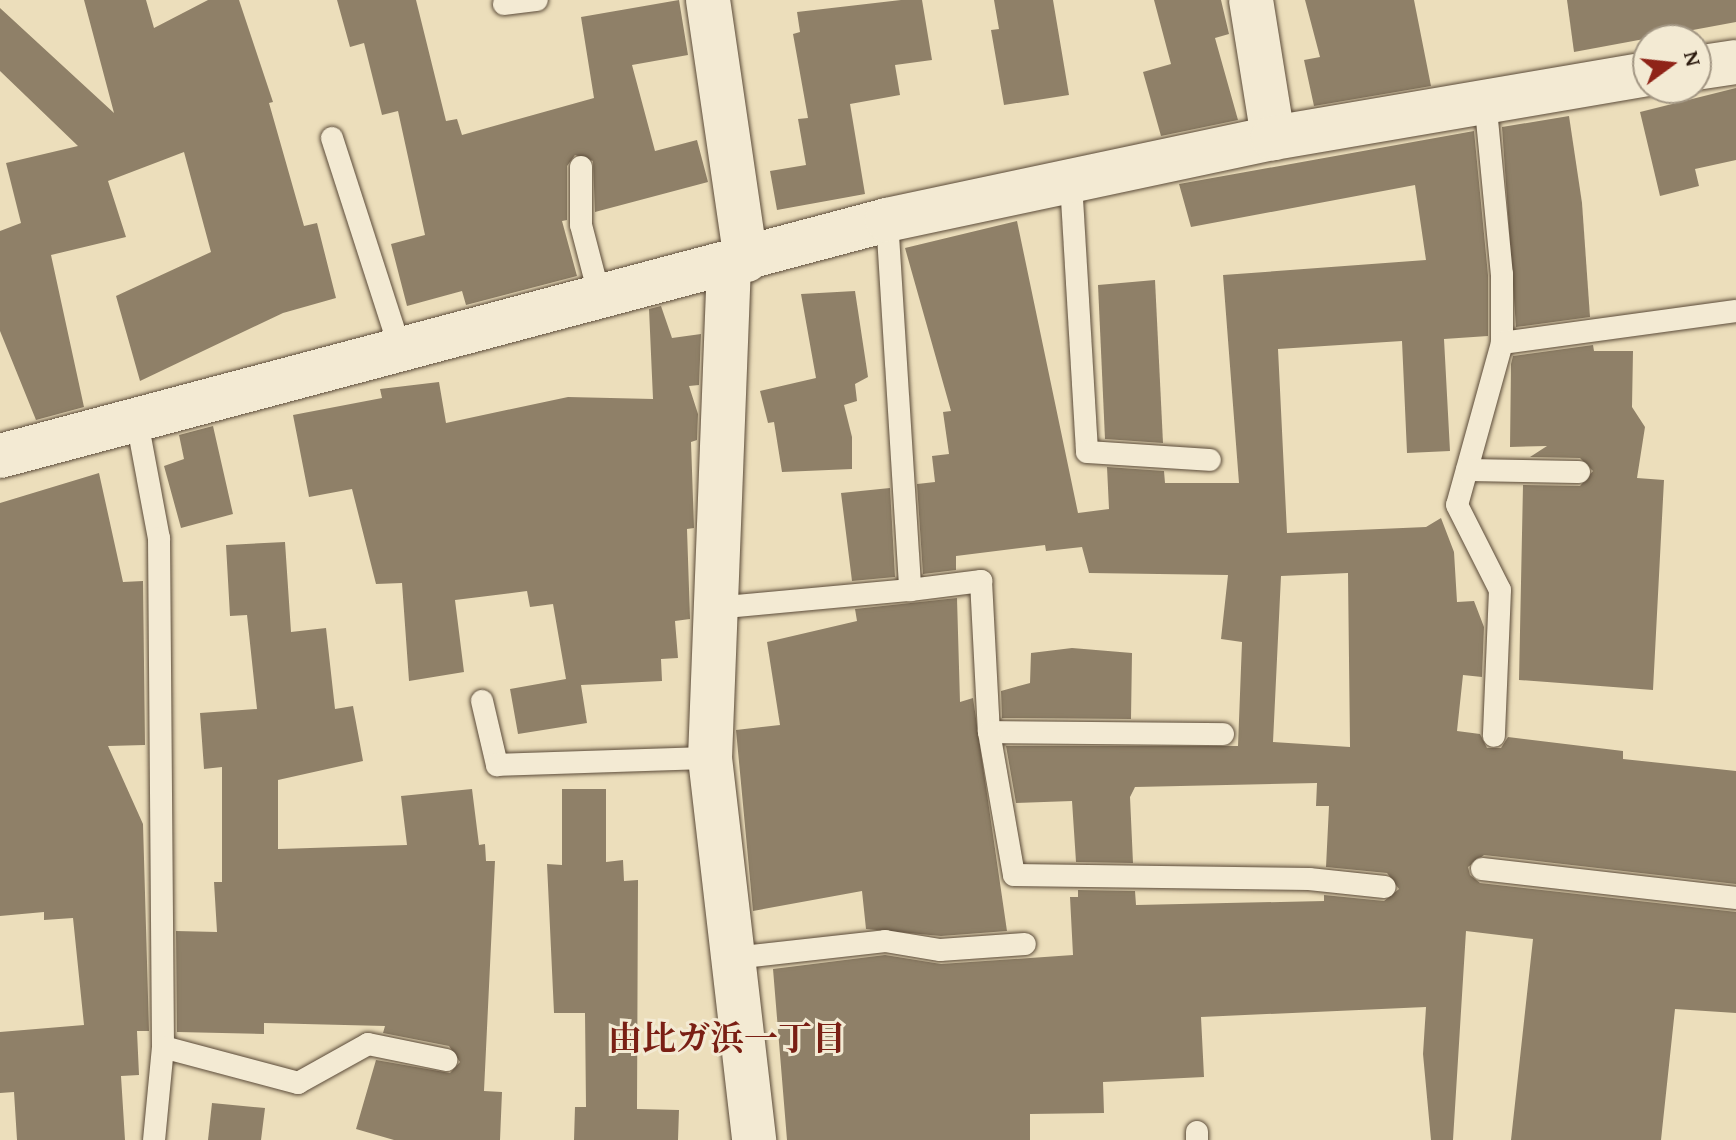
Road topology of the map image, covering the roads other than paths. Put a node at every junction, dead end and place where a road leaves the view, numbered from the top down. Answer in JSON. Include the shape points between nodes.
{"nodes":[{"id":1,"x":537,"y":0,"type":"edge"},
{"id":2,"x":708,"y":0,"type":"edge"},
{"id":3,"x":1251,"y":0,"type":"edge"},
{"id":4,"x":504,"y":4,"type":"dead end"},
{"id":5,"x":1736,"y":62,"type":"edge"},
{"id":6,"x":1712,"y":66,"type":"edge"},
{"id":7,"x":1632,"y":76,"type":"edge"},
{"id":8,"x":1485,"y":99,"type":"junction"},
{"id":9,"x":332,"y":138,"type":"dead end"},
{"id":10,"x":1273,"y":138,"type":"junction"},
{"id":11,"x":581,"y":167,"type":"dead end"},
{"id":12,"x":1071,"y":182,"type":"junction"},
{"id":13,"x":887,"y":220,"type":"junction"},
{"id":14,"x":738,"y":262,"type":"junction"},
{"id":15,"x":600,"y":298,"type":"junction"},
{"id":16,"x":1736,"y":311,"type":"edge"},
{"id":17,"x":1502,"y":343,"type":"junction"},
{"id":18,"x":401,"y":351,"type":"junction"},
{"id":19,"x":137,"y":421,"type":"junction"},
{"id":20,"x":0,"y":456,"type":"edge"},
{"id":21,"x":1210,"y":460,"type":"dead end"},
{"id":22,"x":1467,"y":470,"type":"junction"},
{"id":23,"x":1579,"y":472,"type":"dead end"},
{"id":24,"x":910,"y":590,"type":"junction"},
{"id":25,"x":715,"y":608,"type":"junction"},
{"id":26,"x":482,"y":701,"type":"dead end"},
{"id":27,"x":989,"y":732,"type":"junction"},
{"id":28,"x":1223,"y":734,"type":"dead end"},
{"id":29,"x":1494,"y":736,"type":"dead end"},
{"id":30,"x":710,"y":758,"type":"junction"},
{"id":31,"x":1482,"y":869,"type":"dead end"},
{"id":32,"x":1385,"y":887,"type":"dead end"},
{"id":33,"x":1736,"y":898,"type":"edge"},
{"id":34,"x":1025,"y":944,"type":"dead end"},
{"id":35,"x":734,"y":958,"type":"junction"},
{"id":36,"x":163,"y":1047,"type":"junction"},
{"id":37,"x":446,"y":1060,"type":"dead end"},
{"id":38,"x":154,"y":1140,"type":"edge"},
{"id":39,"x":754,"y":1140,"type":"edge"}],
"edges":[{"from":1,"to":4,"type":"lane"},
{"from":2,"to":14,"type":"street"},
{"from":3,"to":10,"type":"street"},
{"from":5,"to":6,"type":"street"},
{"from":7,"to":8,"type":"street"},
{"from":8,"to":10,"type":"street"},
{"from":8,"to":17,"type":"lane","via":[[1502,274]]},
{"from":9,"to":18,"type":"lane"},
{"from":10,"to":12,"type":"street"},
{"from":11,"to":15,"type":"lane","via":[[581,225]]},
{"from":12,"to":13,"type":"street"},
{"from":12,"to":21,"type":"lane","via":[[1087,452]]},
{"from":13,"to":14,"type":"street"},
{"from":13,"to":24,"type":"lane"},
{"from":14,"to":15,"type":"street"},
{"from":14,"to":25,"type":"street"},
{"from":15,"to":18,"type":"street"},
{"from":16,"to":17,"type":"lane"},
{"from":17,"to":22,"type":"lane"},
{"from":18,"to":19,"type":"street"},
{"from":19,"to":20,"type":"street"},
{"from":19,"to":36,"type":"lane","via":[[159,538]]},
{"from":22,"to":23,"type":"lane"},
{"from":22,"to":29,"type":"lane","via":[[1457,505],[1500,590]]},
{"from":24,"to":25,"type":"lane"},
{"from":24,"to":27,"type":"lane","via":[[981,581]]},
{"from":25,"to":30,"type":"street"},
{"from":26,"to":30,"type":"lane","via":[[497,765]]},
{"from":27,"to":28,"type":"lane"},
{"from":27,"to":32,"type":"lane","via":[[1014,875],[1309,879]]},
{"from":30,"to":35,"type":"street"},
{"from":31,"to":33,"type":"lane"},
{"from":34,"to":35,"type":"lane","via":[[940,950],[885,941]]},
{"from":35,"to":39,"type":"street"},
{"from":36,"to":37,"type":"lane","via":[[298,1083],[368,1044]]},
{"from":36,"to":38,"type":"lane"}]}
